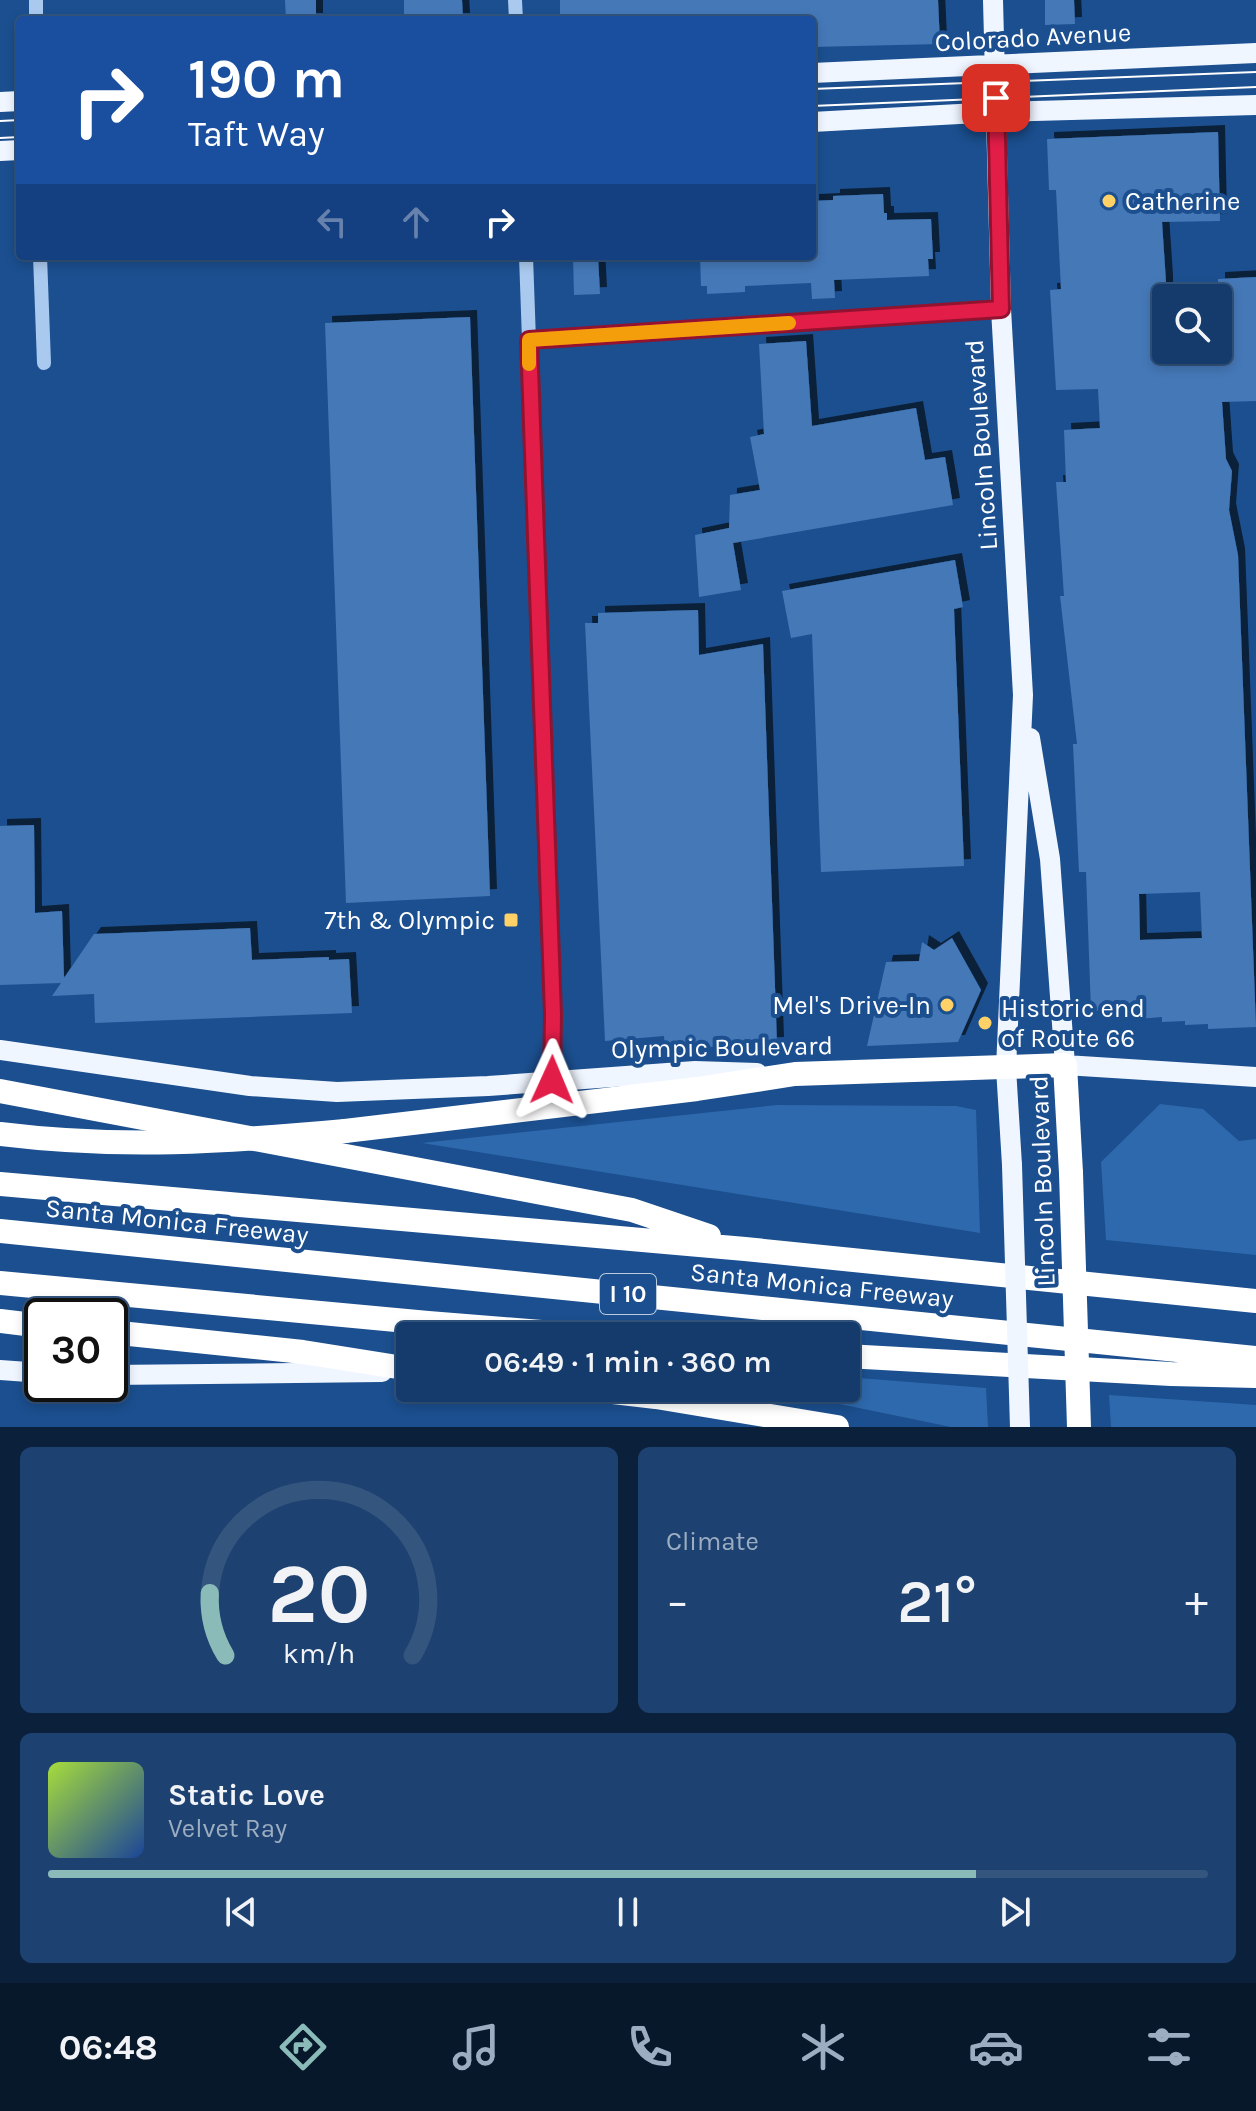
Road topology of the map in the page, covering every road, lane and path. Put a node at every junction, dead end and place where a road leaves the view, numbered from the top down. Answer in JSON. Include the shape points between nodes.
{"nodes":[{"id":1,"x":993,"y":0,"type":"edge"},
{"id":2,"x":1256,"y":53,"type":"edge"},
{"id":3,"x":996,"y":64,"type":"junction"},
{"id":4,"x":816,"y":73,"type":"edge"},
{"id":5,"x":1256,"y":105,"type":"edge"},
{"id":6,"x":996,"y":112,"type":"junction"},
{"id":7,"x":816,"y":122,"type":"edge"},
{"id":8,"x":40,"y":260,"type":"edge"},
{"id":9,"x":526,"y":260,"type":"edge"},
{"id":10,"x":1001,"y":309,"type":"junction"},
{"id":11,"x":529,"y":340,"type":"junction"},
{"id":12,"x":44,"y":363,"type":"dead end"},
{"id":13,"x":1023,"y":695,"type":"junction"},
{"id":14,"x":0,"y":1050,"type":"edge"},
{"id":15,"x":1065,"y":1065,"type":"junction"},
{"id":16,"x":1006,"y":1068,"type":"junction"},
{"id":17,"x":795,"y":1074,"type":"junction"},
{"id":18,"x":1256,"y":1077,"type":"edge"},
{"id":19,"x":552,"y":1080,"type":"junction"},
{"id":20,"x":0,"y":1091,"type":"edge"},
{"id":21,"x":0,"y":1134,"type":"edge"},
{"id":22,"x":0,"y":1184,"type":"edge"},
{"id":23,"x":0,"y":1231,"type":"edge"},
{"id":24,"x":745,"y":1249,"type":"junction"},
{"id":25,"x":0,"y":1283,"type":"edge"},
{"id":26,"x":1256,"y":1301,"type":"edge"},
{"id":27,"x":0,"y":1321,"type":"edge"},
{"id":28,"x":433,"y":1322,"type":"edge"},
{"id":29,"x":24,"y":1324,"type":"edge"},
{"id":30,"x":128,"y":1334,"type":"edge"},
{"id":31,"x":860,"y":1357,"type":"edge"},
{"id":32,"x":1256,"y":1358,"type":"edge"},
{"id":33,"x":396,"y":1368,"type":"edge"},
{"id":34,"x":0,"y":1370,"type":"edge"},
{"id":35,"x":396,"y":1370,"type":"edge"},
{"id":36,"x":24,"y":1372,"type":"edge"},
{"id":37,"x":128,"y":1375,"type":"edge"},
{"id":38,"x":1256,"y":1376,"type":"edge"},
{"id":39,"x":689,"y":1402,"type":"edge"},
{"id":40,"x":837,"y":1427,"type":"edge"},
{"id":41,"x":1020,"y":1427,"type":"edge"},
{"id":42,"x":1079,"y":1427,"type":"edge"}],
"edges":[{"from":1,"to":3,"type":"main road","name":"Lincoln Boulevard"},
{"from":2,"to":3,"type":"main road","name":"Colorado Avenue"},
{"from":3,"to":4,"type":"main road","name":"Colorado Avenue"},
{"from":3,"to":6,"type":"main road","name":"Lincoln Boulevard"},
{"from":5,"to":6,"type":"main road"},
{"from":6,"to":7,"type":"main road"},
{"from":6,"to":10,"type":"main road","name":"Lincoln Boulevard"},
{"from":8,"to":12,"type":"street"},
{"from":9,"to":11,"type":"street"},
{"from":10,"to":11,"type":"street"},
{"from":10,"to":13,"type":"main road","name":"Lincoln Boulevard"},
{"from":11,"to":19,"type":"street"},
{"from":13,"to":15,"type":"main road","name":"Lincoln Boulevard","via":[[1050,859]]},
{"from":13,"to":16,"type":"main road","name":"Lincoln Boulevard"},
{"from":14,"to":19,"type":"main road","name":"Olympic Boulevard","via":[[250,1086],[337,1092]]},
{"from":15,"to":16,"type":"highway","name":"Olympic Boulevard"},
{"from":15,"to":18,"type":"main road","name":"Olympic Boulevard"},
{"from":15,"to":42,"type":"highway","name":"Lincoln Boulevard","bridge":true},
{"from":16,"to":17,"type":"highway","name":"Olympic Boulevard"},
{"from":16,"to":41,"type":"main road","name":"Lincoln Boulevard","bridge":true},
{"from":17,"to":19,"type":"main road","name":"Olympic Boulevard","via":[[695,1071]]},
{"from":17,"to":21,"type":"highway","bridge":true,"via":[[220,1142],[133,1145]]},
{"from":20,"to":24,"type":"highway","via":[[632,1210]]},
{"from":22,"to":24,"type":"highway","name":"Santa Monica Freeway","number":"I 10"},
{"from":23,"to":32,"type":"highway","name":"Santa Monica Freeway","number":"I 10"},
{"from":24,"to":26,"type":"highway","name":"Santa Monica Freeway","number":"I 10"},
{"from":25,"to":28,"type":"highway"},
{"from":27,"to":29,"type":"highway"},
{"from":30,"to":33,"type":"highway"},
{"from":31,"to":38,"type":"highway"},
{"from":34,"to":36,"type":"main road"},
{"from":35,"to":37,"type":"main road"},
{"from":39,"to":40,"type":"highway"}]}
